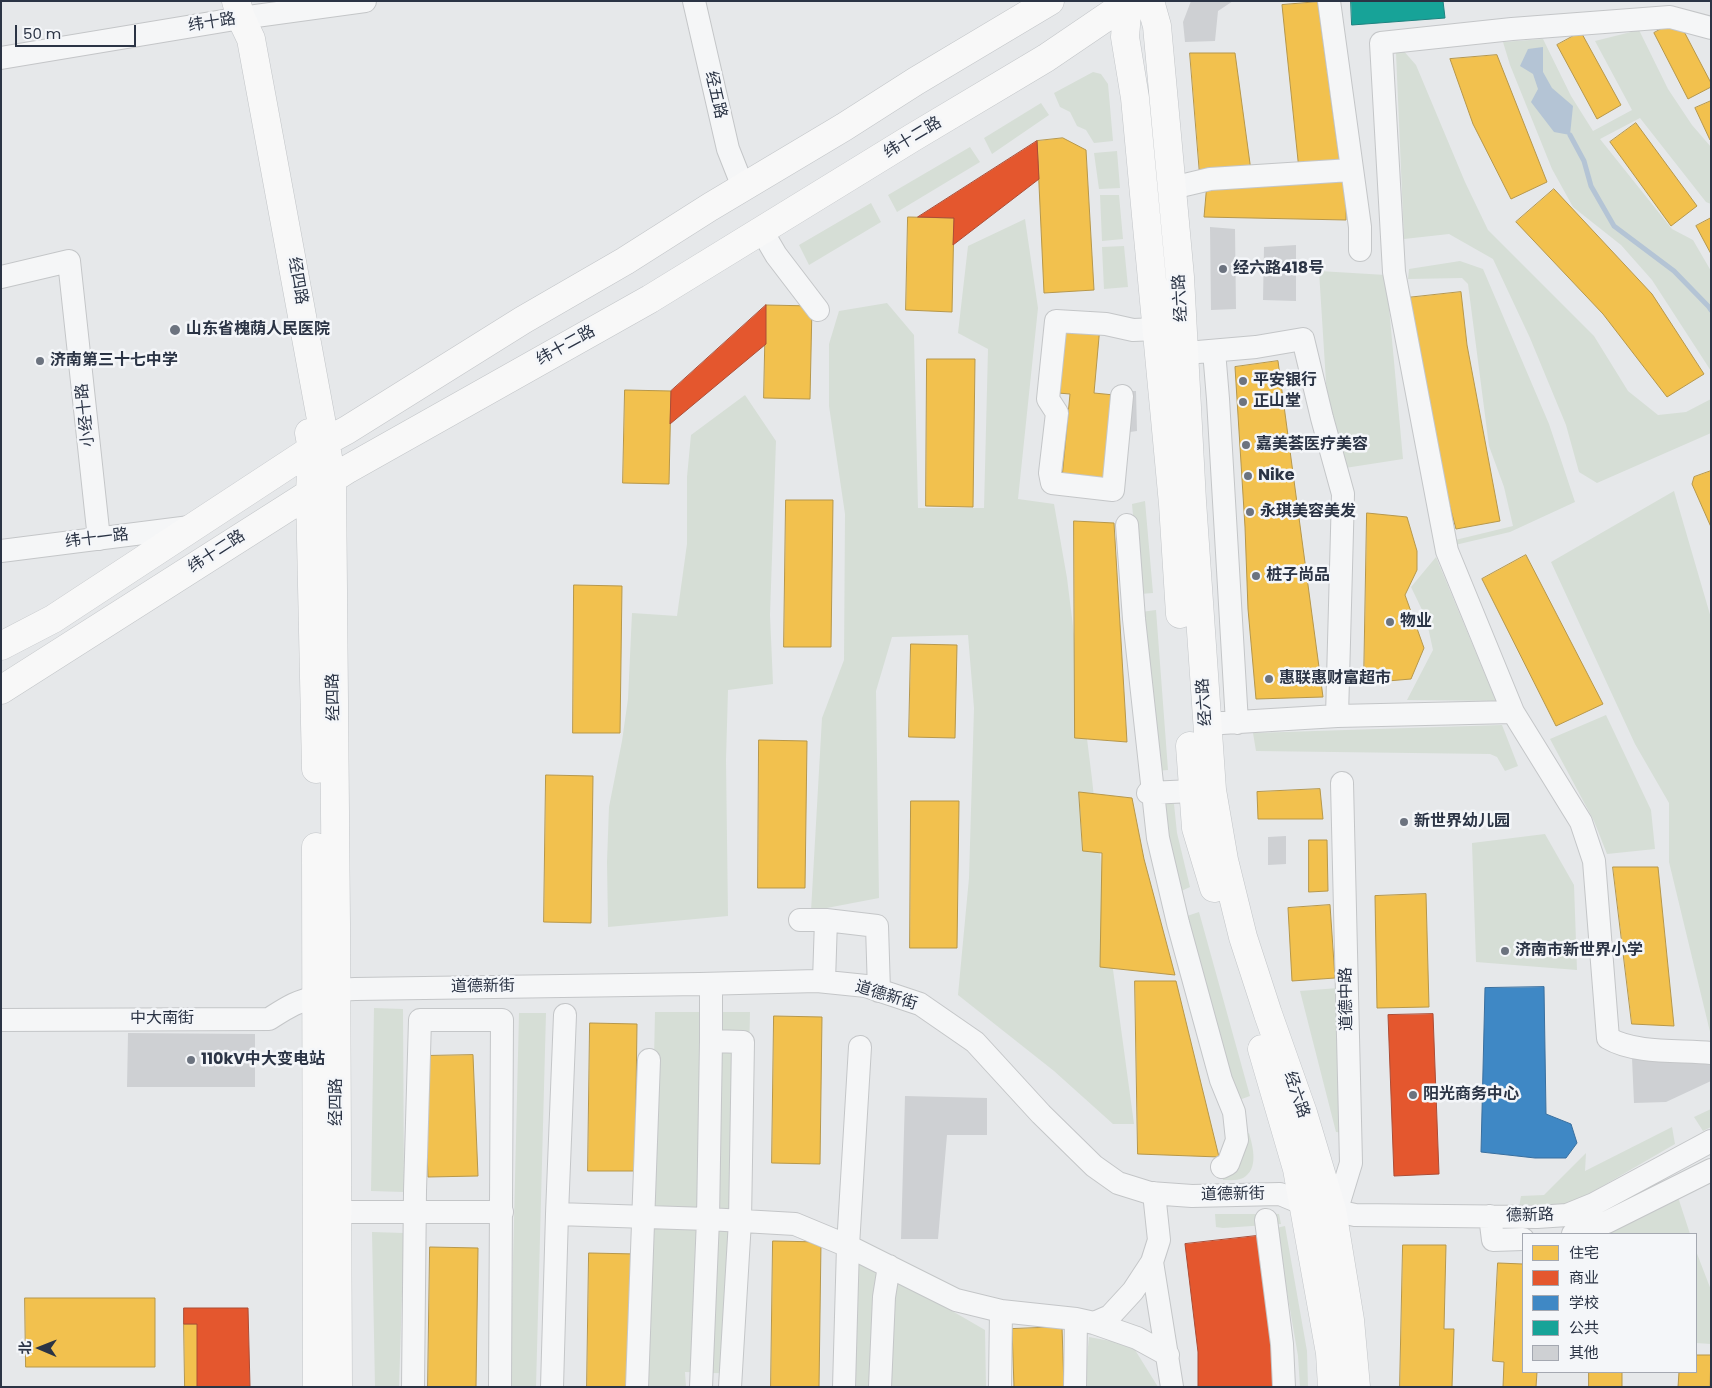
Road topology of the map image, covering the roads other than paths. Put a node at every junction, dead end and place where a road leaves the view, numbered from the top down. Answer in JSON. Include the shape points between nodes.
{"nodes":[{"id":1,"x":365,"y":1,"type":"edge"},
{"id":2,"x":694,"y":1,"type":"edge"},
{"id":3,"x":1050,"y":1,"type":"edge"},
{"id":4,"x":1329,"y":1,"type":"edge"},
{"id":5,"x":1134,"y":2,"type":"edge"},
{"id":6,"x":239,"y":9,"type":"edge"},
{"id":7,"x":1711,"y":28,"type":"edge"},
{"id":8,"x":1,"y":58,"type":"edge"},
{"id":9,"x":1351,"y":170,"type":"junction"},
{"id":10,"x":743,"y":187,"type":"junction"},
{"id":11,"x":1172,"y":188,"type":"junction"},
{"id":12,"x":762,"y":231,"type":"junction"},
{"id":13,"x":1360,"y":250,"type":"dead end"},
{"id":14,"x":1,"y":277,"type":"edge"},
{"id":15,"x":818,"y":310,"type":"dead end"},
{"id":16,"x":1157,"y":330,"type":"junction"},
{"id":17,"x":1214,"y":351,"type":"junction"},
{"id":18,"x":1184,"y":356,"type":"junction"},
{"id":19,"x":1122,"y":396,"type":"dead end"},
{"id":20,"x":319,"y":445,"type":"junction"},
{"id":21,"x":321,"y":486,"type":"junction"},
{"id":22,"x":1127,"y":525,"type":"dead end"},
{"id":23,"x":193,"y":527,"type":"junction"},
{"id":24,"x":99,"y":539,"type":"junction"},
{"id":25,"x":1,"y":551,"type":"edge"},
{"id":26,"x":1,"y":646,"type":"edge"},
{"id":27,"x":1,"y":690,"type":"edge"},
{"id":28,"x":1513,"y":712,"type":"junction"},
{"id":29,"x":1337,"y":716,"type":"junction"},
{"id":30,"x":1237,"y":723,"type":"junction"},
{"id":31,"x":1207,"y":725,"type":"junction"},
{"id":32,"x":1342,"y":783,"type":"dead end"},
{"id":33,"x":1193,"y":792,"type":"junction"},
{"id":34,"x":1150,"y":793,"type":"junction"},
{"id":35,"x":800,"y":920,"type":"dead end"},
{"id":36,"x":826,"y":920,"type":"junction"},
{"id":37,"x":824,"y":981,"type":"junction"},
{"id":38,"x":711,"y":984,"type":"junction"},
{"id":39,"x":879,"y":991,"type":"junction"},
{"id":40,"x":327,"y":994,"type":"junction"},
{"id":41,"x":565,"y":1015,"type":"dead end"},
{"id":42,"x":1,"y":1020,"type":"edge"},
{"id":43,"x":711,"y":1041,"type":"junction"},
{"id":44,"x":860,"y":1047,"type":"dead end"},
{"id":45,"x":1711,"y":1053,"type":"edge"},
{"id":46,"x":649,"y":1060,"type":"dead end"},
{"id":47,"x":1711,"y":1141,"type":"edge"},
{"id":48,"x":1222,"y":1167,"type":"dead end"},
{"id":49,"x":1711,"y":1170,"type":"edge"},
{"id":50,"x":1154,"y":1193,"type":"junction"},
{"id":51,"x":1304,"y":1204,"type":"junction"},
{"id":52,"x":1332,"y":1210,"type":"junction"},
{"id":53,"x":337,"y":1212,"type":"junction"},
{"id":54,"x":415,"y":1212,"type":"junction"},
{"id":55,"x":502,"y":1212,"type":"junction"},
{"id":56,"x":557,"y":1214,"type":"junction"},
{"id":57,"x":642,"y":1216,"type":"junction"},
{"id":58,"x":1490,"y":1216,"type":"junction"},
{"id":59,"x":708,"y":1219,"type":"junction"},
{"id":60,"x":1266,"y":1220,"type":"dead end"},
{"id":61,"x":740,"y":1221,"type":"junction"},
{"id":62,"x":1576,"y":1233,"type":"edge"},
{"id":63,"x":1522,"y":1239,"type":"edge"},
{"id":64,"x":848,"y":1246,"type":"junction"},
{"id":65,"x":1152,"y":1262,"type":"junction"},
{"id":66,"x":889,"y":1266,"type":"junction"},
{"id":67,"x":1001,"y":1311,"type":"junction"},
{"id":68,"x":1085,"y":1321,"type":"junction"},
{"id":69,"x":1168,"y":1355,"type":"junction"},
{"id":70,"x":317,"y":1387,"type":"edge"},
{"id":71,"x":338,"y":1387,"type":"edge"},
{"id":72,"x":413,"y":1387,"type":"edge"},
{"id":73,"x":500,"y":1387,"type":"edge"},
{"id":74,"x":552,"y":1387,"type":"edge"},
{"id":75,"x":637,"y":1387,"type":"edge"},
{"id":76,"x":701,"y":1387,"type":"edge"},
{"id":77,"x":730,"y":1387,"type":"edge"},
{"id":78,"x":844,"y":1387,"type":"edge"},
{"id":79,"x":880,"y":1387,"type":"edge"},
{"id":80,"x":1000,"y":1387,"type":"edge"},
{"id":81,"x":1076,"y":1387,"type":"edge"},
{"id":82,"x":1172,"y":1387,"type":"edge"},
{"id":83,"x":1284,"y":1387,"type":"edge"},
{"id":84,"x":1332,"y":1387,"type":"edge"},
{"id":85,"x":1356,"y":1387,"type":"edge"}],
"edges":[{"from":1,"to":6,"type":"street","name":"纬十路"},
{"from":2,"to":10,"type":"street","name":"经五路","via":[[728,149]]},
{"from":3,"to":10,"type":"main road"},
{"from":4,"to":9,"type":"street"},
{"from":5,"to":11,"type":"main road","name":"经六路","via":[[1157,26]]},
{"from":5,"to":12,"type":"main road","name":"纬十二路"},
{"from":5,"to":16,"type":"main road","name":"经六路","via":[[1125,37],[1135,98]]},
{"from":6,"to":8,"type":"street","name":"纬十路"},
{"from":6,"to":20,"type":"main road","name":"经四路","via":[[238,43]]},
{"from":7,"to":28,"type":"street","via":[[1670,17],[1381,43],[1394,272],[1447,551]]},
{"from":9,"to":11,"type":"street","via":[[1210,179]]},
{"from":9,"to":13,"type":"street","via":[[1360,227]]},
{"from":10,"to":20,"type":"main road"},
{"from":11,"to":18,"type":"main road","name":"经六路"},
{"from":12,"to":15,"type":"street"},
{"from":12,"to":21,"type":"main road","name":"纬十二路","via":[[650,300]]},
{"from":14,"to":24,"type":"street","name":"小经十路","via":[[69,261]]},
{"from":16,"to":19,"type":"street","via":[[1056,321],[1048,398],[1057,412],[1050,473],[1052,483],[1113,490]]},
{"from":16,"to":33,"type":"main road","name":"经六路"},
{"from":17,"to":18,"type":"street"},
{"from":17,"to":29,"type":"street","via":[[1303,339],[1343,494]]},
{"from":17,"to":30,"type":"street"},
{"from":18,"to":31,"type":"main road","name":"经六路"},
{"from":20,"to":21,"type":"main road","name":"经四路"},
{"from":20,"to":23,"type":"main road"},
{"from":21,"to":27,"type":"main road","name":"纬十二路"},
{"from":21,"to":40,"type":"main road","name":"经四路"},
{"from":22,"to":34,"type":"street"},
{"from":23,"to":24,"type":"street","name":"纬十一路"},
{"from":23,"to":26,"type":"main road","via":[[53,619]]},
{"from":24,"to":25,"type":"street","name":"纬十一路"},
{"from":28,"to":29,"type":"street"},
{"from":28,"to":45,"type":"street","via":[[1581,822],[1594,861],[1608,1038],[1619,1044],[1649,1049]]},
{"from":29,"to":30,"type":"street"},
{"from":30,"to":31,"type":"street"},
{"from":31,"to":52,"type":"main road","name":"经六路","via":[[1212,790],[1222,851],[1243,937]]},
{"from":32,"to":52,"type":"street","name":"道德中路","via":[[1351,1163],[1340,1199]]},
{"from":33,"to":34,"type":"street"},
{"from":33,"to":51,"type":"main road","name":"经六路","via":[[1196,828],[1297,1169]]},
{"from":34,"to":48,"type":"street","via":[[1178,923],[1221,1080],[1234,1112],[1238,1140],[1228,1164]]},
{"from":35,"to":36,"type":"street"},
{"from":36,"to":37,"type":"street"},
{"from":36,"to":39,"type":"street","via":[[877,926]]},
{"from":37,"to":38,"type":"street","name":"道德新街"},
{"from":37,"to":39,"type":"street","name":"道德新街","via":[[866,986]]},
{"from":38,"to":40,"type":"street","name":"道德新街","via":[[355,989]]},
{"from":38,"to":43,"type":"street"},
{"from":39,"to":50,"type":"street","name":"道德新街","via":[[920,1004],[974,1042],[1094,1166],[1118,1183]]},
{"from":40,"to":42,"type":"street","name":"中大南街","via":[[298,1002],[270,1019]]},
{"from":40,"to":53,"type":"main road","name":"经四路"},
{"from":40,"to":70,"type":"main road","name":"经四路"},
{"from":41,"to":56,"type":"street"},
{"from":43,"to":59,"type":"street"},
{"from":43,"to":61,"type":"street","via":[[743,1042]]},
{"from":44,"to":64,"type":"street"},
{"from":46,"to":57,"type":"street"},
{"from":47,"to":58,"type":"street","name":"德新路","via":[[1594,1204],[1567,1215],[1537,1218]]},
{"from":49,"to":62,"type":"street","via":[[1607,1222]]},
{"from":50,"to":51,"type":"street","name":"道德新街","via":[[1192,1196],[1280,1194]]},
{"from":50,"to":65,"type":"street","via":[[1160,1240]]},
{"from":51,"to":52,"type":"street","name":"道德新街"},
{"from":51,"to":84,"type":"main road","name":"经六路","via":[[1330,1353]]},
{"from":52,"to":58,"type":"street","name":"德新路","via":[[1355,1215]]},
{"from":52,"to":85,"type":"main road","name":"经六路","via":[[1350,1320]]},
{"from":53,"to":54,"type":"street"},
{"from":53,"to":71,"type":"main road","name":"经四路"},
{"from":54,"to":55,"type":"street"},
{"from":54,"to":55,"type":"street","via":[[420,1020],[502,1020]]},
{"from":54,"to":72,"type":"street"},
{"from":55,"to":73,"type":"street"},
{"from":56,"to":57,"type":"street"},
{"from":56,"to":74,"type":"street"},
{"from":57,"to":59,"type":"street"},
{"from":57,"to":75,"type":"street"},
{"from":58,"to":63,"type":"street","via":[[1493,1240]]},
{"from":59,"to":61,"type":"street"},
{"from":59,"to":76,"type":"street"},
{"from":60,"to":83,"type":"street","via":[[1282,1344]]},
{"from":61,"to":64,"type":"street","via":[[795,1224]]},
{"from":61,"to":77,"type":"street"},
{"from":64,"to":66,"type":"street"},
{"from":64,"to":78,"type":"street"},
{"from":65,"to":68,"type":"street","via":[[1133,1291],[1110,1316]]},
{"from":65,"to":69,"type":"street"},
{"from":66,"to":67,"type":"street","via":[[956,1300]]},
{"from":66,"to":79,"type":"street","via":[[884,1297]]},
{"from":67,"to":68,"type":"street"},
{"from":67,"to":80,"type":"street"},
{"from":68,"to":69,"type":"street","via":[[1137,1338]]},
{"from":68,"to":81,"type":"street"},
{"from":69,"to":82,"type":"street"}]}
